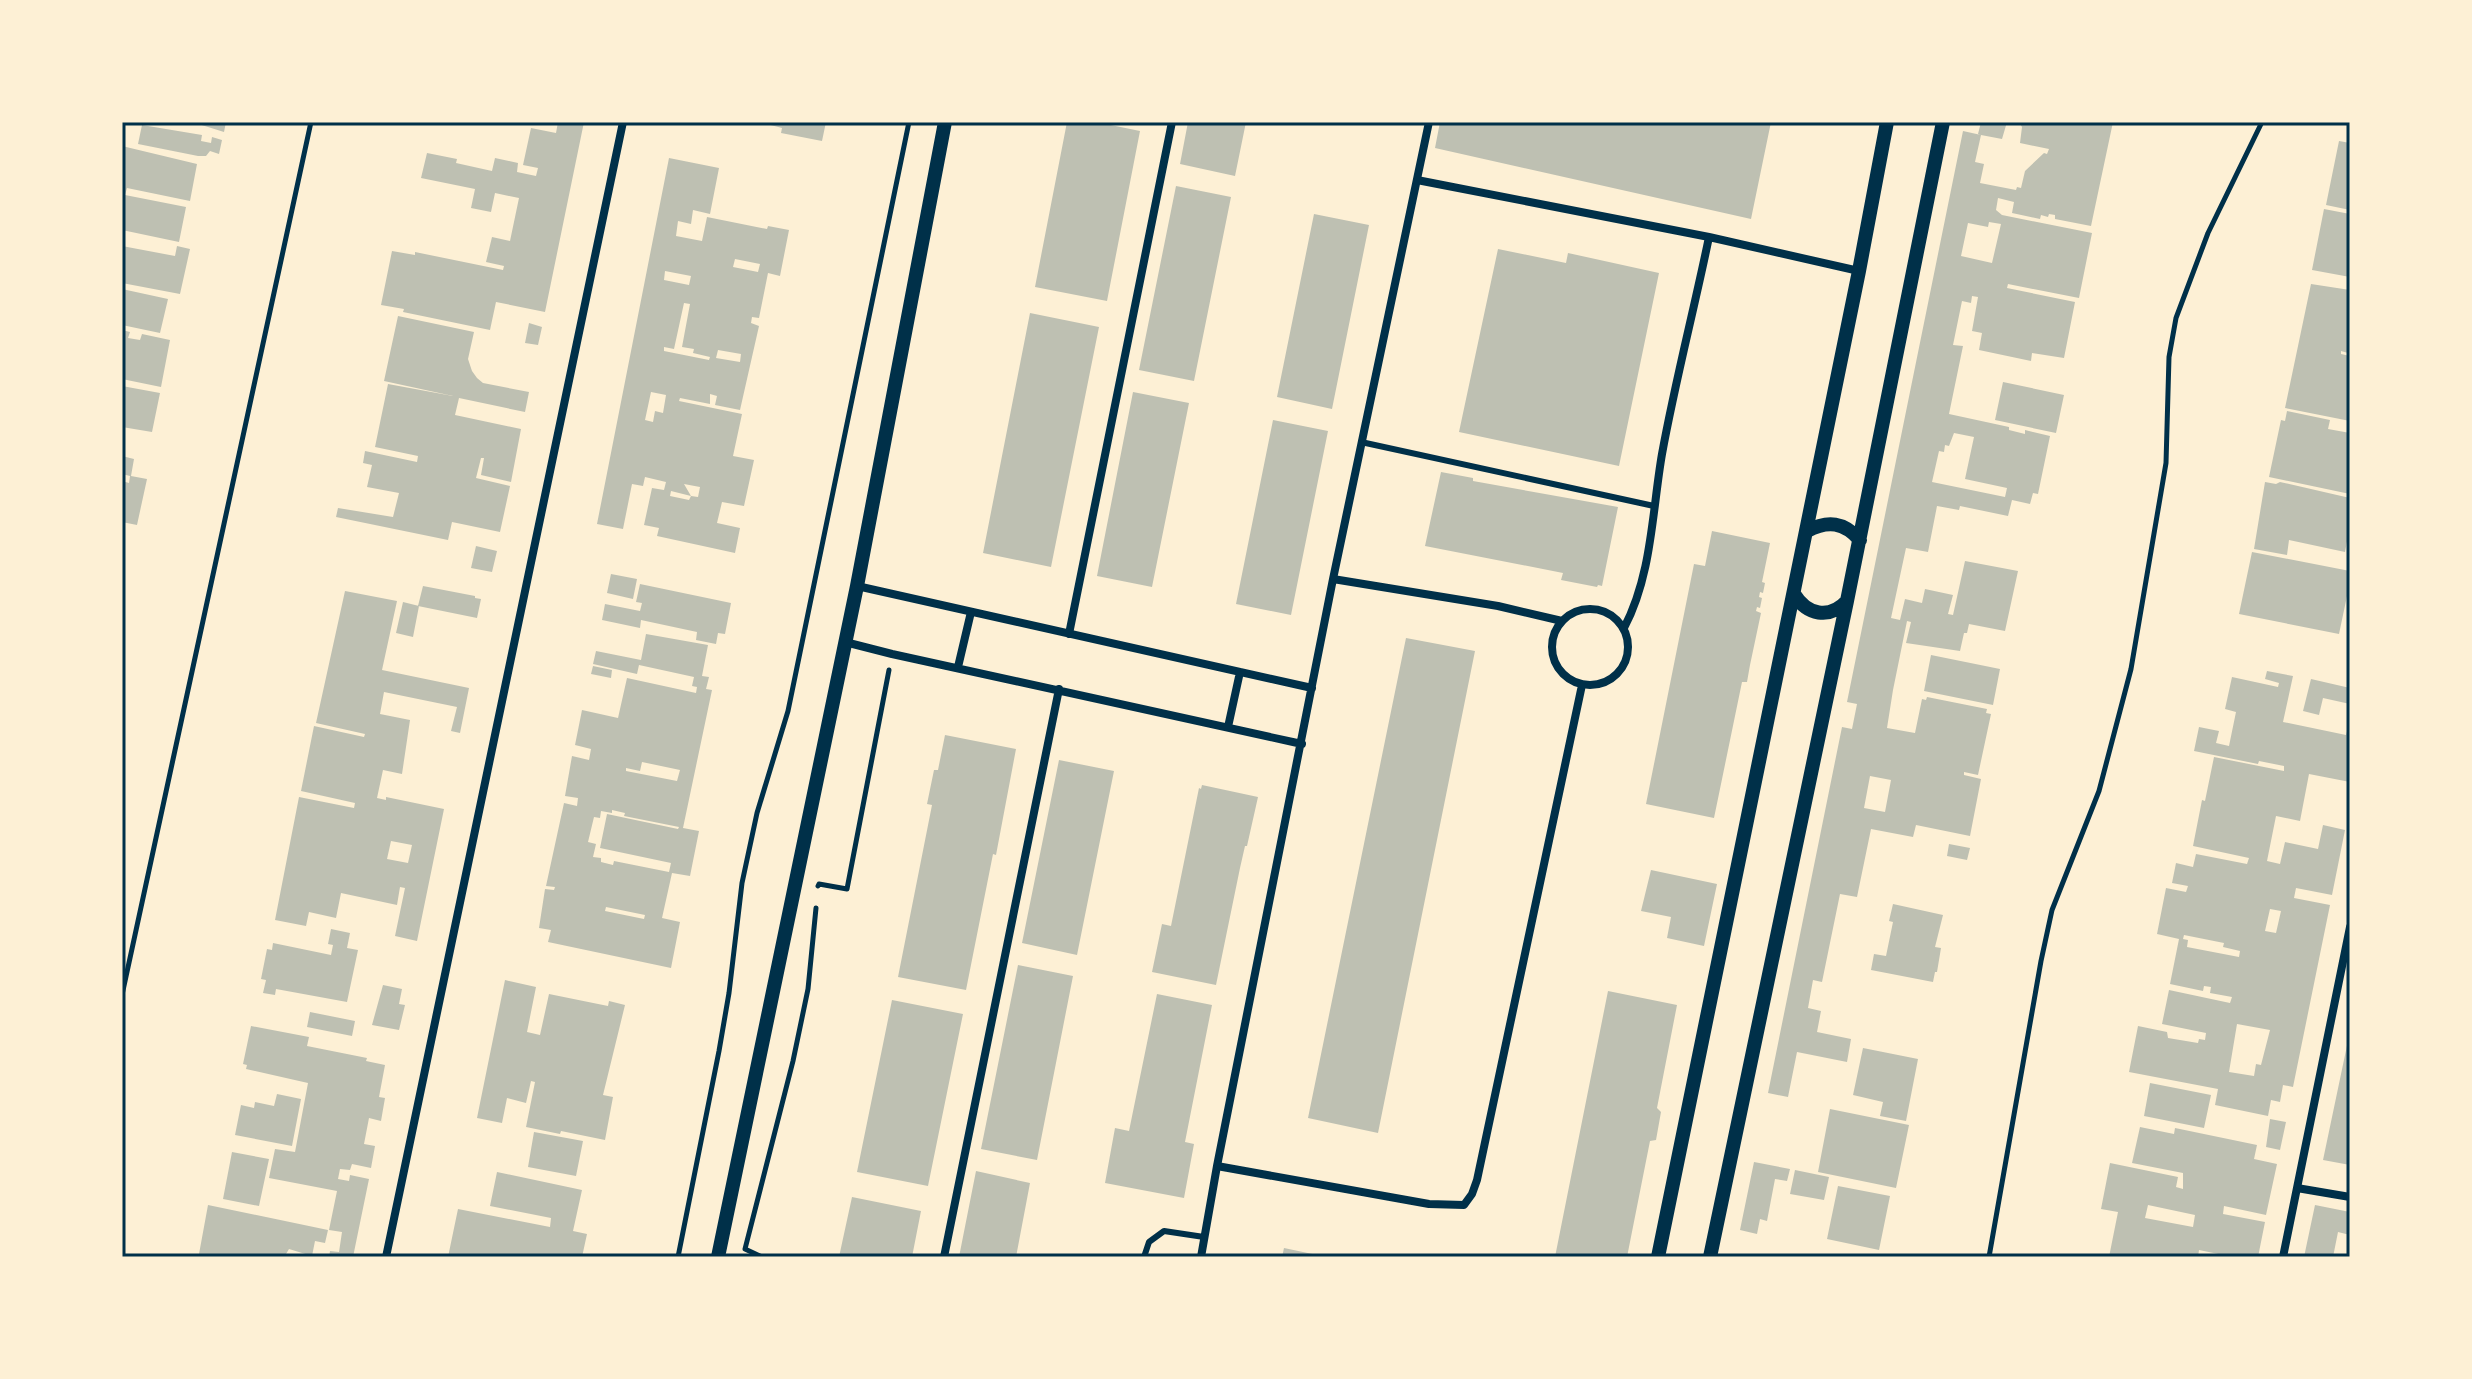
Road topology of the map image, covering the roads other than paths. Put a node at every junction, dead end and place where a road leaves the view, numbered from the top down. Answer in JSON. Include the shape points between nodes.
{"nodes":[{"id":1,"x":623,"y":122,"type":"edge"},
{"id":2,"x":945,"y":122,"type":"edge"},
{"id":3,"x":1172,"y":122,"type":"edge"},
{"id":4,"x":1429,"y":122,"type":"edge"},
{"id":5,"x":1887,"y":122,"type":"edge"},
{"id":6,"x":1943,"y":122,"type":"edge"},
{"id":7,"x":1417,"y":180,"type":"junction"},
{"id":8,"x":1709,"y":237,"type":"junction"},
{"id":9,"x":1859,"y":271,"type":"junction"},
{"id":10,"x":1361,"y":442,"type":"junction"},
{"id":11,"x":1654,"y":506,"type":"junction"},
{"id":12,"x":1807,"y":531,"type":"junction"},
{"id":13,"x":1860,"y":540,"type":"junction"},
{"id":14,"x":1333,"y":579,"type":"junction"},
{"id":15,"x":857,"y":586,"type":"junction"},
{"id":16,"x":1794,"y":594,"type":"junction"},
{"id":17,"x":1847,"y":601,"type":"junction"},
{"id":18,"x":971,"y":612,"type":"junction"},
{"id":19,"x":1562,"y":621,"type":"junction"},
{"id":20,"x":1624,"y":628,"type":"junction"},
{"id":21,"x":1069,"y":634,"type":"junction"},
{"id":22,"x":844,"y":642,"type":"junction"},
{"id":23,"x":958,"y":667,"type":"junction"},
{"id":24,"x":1240,"y":672,"type":"junction"},
{"id":25,"x":1582,"y":685,"type":"junction"},
{"id":26,"x":1312,"y":688,"type":"junction"},
{"id":27,"x":1059,"y":689,"type":"junction"},
{"id":28,"x":1228,"y":727,"type":"junction"},
{"id":29,"x":1302,"y":744,"type":"junction"},
{"id":30,"x":2350,"y":927,"type":"edge"},
{"id":31,"x":1217,"y":1166,"type":"junction"},
{"id":32,"x":2297,"y":1188,"type":"junction"},
{"id":33,"x":2350,"y":1197,"type":"edge"},
{"id":34,"x":1204,"y":1237,"type":"junction"},
{"id":35,"x":386,"y":1257,"type":"edge"},
{"id":36,"x":718,"y":1257,"type":"edge"},
{"id":37,"x":944,"y":1257,"type":"edge"},
{"id":38,"x":1144,"y":1257,"type":"edge"},
{"id":39,"x":1201,"y":1257,"type":"edge"},
{"id":40,"x":1658,"y":1257,"type":"edge"},
{"id":41,"x":1710,"y":1257,"type":"edge"},
{"id":42,"x":2283,"y":1257,"type":"edge"}],
"edges":[{"from":1,"to":35,"type":"street"},
{"from":2,"to":15,"type":"street"},
{"from":3,"to":21,"type":"street"},
{"from":4,"to":7,"type":"street"},
{"from":5,"to":9,"type":"street"},
{"from":6,"to":13,"type":"street"},
{"from":7,"to":8,"type":"street"},
{"from":7,"to":10,"type":"street"},
{"from":8,"to":9,"type":"street"},
{"from":8,"to":11,"type":"street"},
{"from":9,"to":12,"type":"street"},
{"from":10,"to":11,"type":"lane"},
{"from":10,"to":14,"type":"street"},
{"from":11,"to":20,"type":"street","via":[[1638,596]]},
{"from":12,"to":13,"type":"street","via":[[1817,525],[1841,525]]},
{"from":12,"to":16,"type":"street"},
{"from":13,"to":17,"type":"street"},
{"from":14,"to":19,"type":"street"},
{"from":14,"to":26,"type":"street"},
{"from":15,"to":18,"type":"street"},
{"from":15,"to":22,"type":"street"},
{"from":16,"to":17,"type":"street","via":[[1805,609],[1823,614]]},
{"from":16,"to":40,"type":"street"},
{"from":17,"to":41,"type":"street"},
{"from":18,"to":21,"type":"street"},
{"from":18,"to":23,"type":"street"},
{"from":19,"to":20,"type":"street","via":[[1573,612],[1602,610]]},
{"from":19,"to":25,"type":"street","via":[[1553,634],[1552,651],[1567,678]]},
{"from":20,"to":25,"type":"street","via":[[1627,660],[1617,675],[1601,684]]},
{"from":21,"to":24,"type":"street"},
{"from":22,"to":23,"type":"street"},
{"from":22,"to":36,"type":"street"},
{"from":23,"to":27,"type":"street"},
{"from":24,"to":26,"type":"street"},
{"from":24,"to":28,"type":"street"},
{"from":25,"to":31,"type":"street","via":[[1477,1180],[1464,1205],[1429,1204]]},
{"from":26,"to":29,"type":"street"},
{"from":27,"to":28,"type":"street"},
{"from":27,"to":37,"type":"street"},
{"from":28,"to":29,"type":"street"},
{"from":29,"to":31,"type":"street"},
{"from":30,"to":32,"type":"street"},
{"from":31,"to":34,"type":"street"},
{"from":32,"to":33,"type":"street"},
{"from":32,"to":42,"type":"street"},
{"from":34,"to":38,"type":"lane","via":[[1164,1231],[1149,1242]]},
{"from":34,"to":39,"type":"street"}]}
